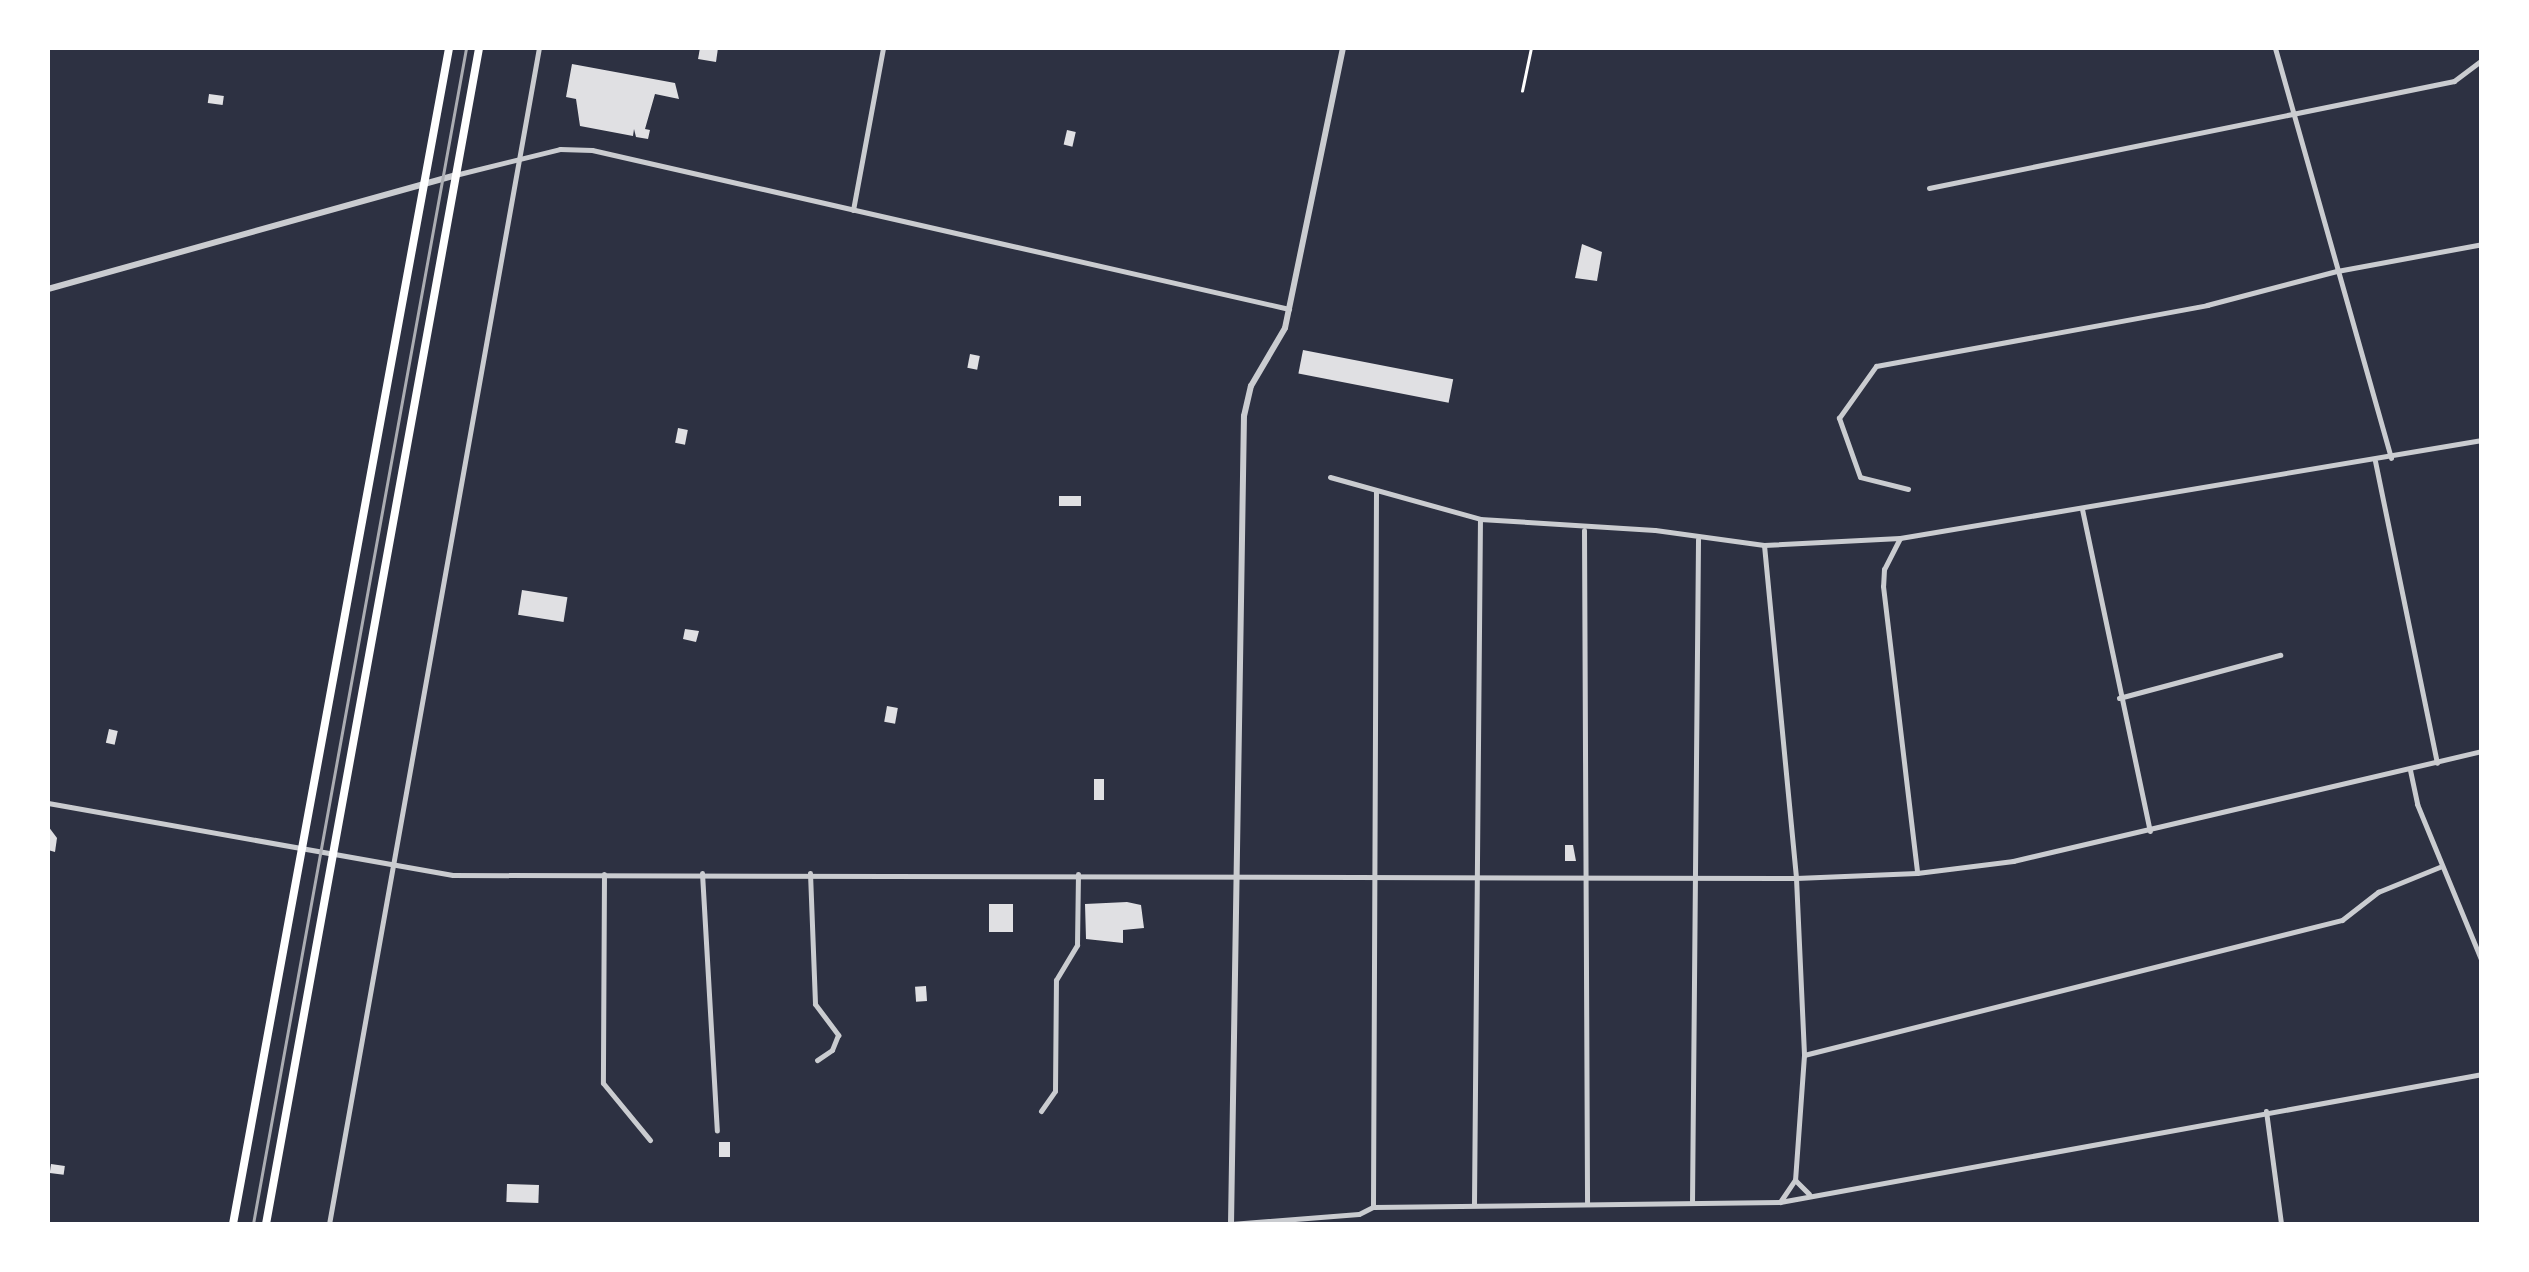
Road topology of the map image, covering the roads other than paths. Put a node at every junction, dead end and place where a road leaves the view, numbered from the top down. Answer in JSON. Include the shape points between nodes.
{"nodes":[{"id":1,"x":449,"y":48,"type":"edge"},
{"id":2,"x":479,"y":48,"type":"edge"},
{"id":3,"x":539,"y":48,"type":"edge"},
{"id":4,"x":883,"y":48,"type":"edge"},
{"id":5,"x":1343,"y":48,"type":"edge"},
{"id":6,"x":2275,"y":48,"type":"edge"},
{"id":7,"x":2482,"y":60,"type":"edge"},
{"id":8,"x":2292,"y":110,"type":"junction"},
{"id":9,"x":521,"y":157,"type":"junction"},
{"id":10,"x":455,"y":175,"type":"junction"},
{"id":11,"x":424,"y":186,"type":"junction"},
{"id":12,"x":1930,"y":188,"type":"dead end"},
{"id":13,"x":853,"y":210,"type":"junction"},
{"id":14,"x":2482,"y":244,"type":"edge"},
{"id":15,"x":2337,"y":271,"type":"junction"},
{"id":16,"x":48,"y":289,"type":"edge"},
{"id":17,"x":1290,"y":310,"type":"junction"},
{"id":18,"x":2482,"y":440,"type":"edge"},
{"id":19,"x":2390,"y":458,"type":"junction"},
{"id":20,"x":2374,"y":460,"type":"junction"},
{"id":21,"x":1330,"y":477,"type":"dead end"},
{"id":22,"x":1908,"y":489,"type":"dead end"},
{"id":23,"x":1376,"y":492,"type":"junction"},
{"id":24,"x":2082,"y":509,"type":"junction"},
{"id":25,"x":1480,"y":519,"type":"junction"},
{"id":26,"x":1584,"y":530,"type":"junction"},
{"id":27,"x":1900,"y":538,"type":"junction"},
{"id":28,"x":1698,"y":539,"type":"junction"},
{"id":29,"x":1764,"y":545,"type":"junction"},
{"id":30,"x":2280,"y":656,"type":"dead end"},
{"id":31,"x":2119,"y":698,"type":"junction"},
{"id":32,"x":2482,"y":751,"type":"edge"},
{"id":33,"x":2437,"y":763,"type":"junction"},
{"id":34,"x":2410,"y":770,"type":"junction"},
{"id":35,"x":48,"y":803,"type":"edge"},
{"id":36,"x":2150,"y":831,"type":"junction"},
{"id":37,"x":302,"y":847,"type":"junction"},
{"id":38,"x":330,"y":852,"type":"junction"},
{"id":39,"x":393,"y":864,"type":"junction"},
{"id":40,"x":2442,"y":866,"type":"junction"},
{"id":41,"x":810,"y":873,"type":"junction"},
{"id":42,"x":1918,"y":873,"type":"junction"},
{"id":43,"x":604,"y":874,"type":"junction"},
{"id":44,"x":702,"y":874,"type":"junction"},
{"id":45,"x":1078,"y":874,"type":"junction"},
{"id":46,"x":1235,"y":875,"type":"junction"},
{"id":47,"x":1373,"y":877,"type":"junction"},
{"id":48,"x":1584,"y":877,"type":"junction"},
{"id":49,"x":1477,"y":878,"type":"junction"},
{"id":50,"x":1692,"y":878,"type":"junction"},
{"id":51,"x":1796,"y":878,"type":"junction"},
{"id":52,"x":2482,"y":962,"type":"edge"},
{"id":53,"x":1804,"y":1056,"type":"junction"},
{"id":54,"x":817,"y":1060,"type":"dead end"},
{"id":55,"x":2482,"y":1074,"type":"edge"},
{"id":56,"x":1040,"y":1110,"type":"dead end"},
{"id":57,"x":2266,"y":1111,"type":"junction"},
{"id":58,"x":717,"y":1130,"type":"dead end"},
{"id":59,"x":650,"y":1140,"type":"dead end"},
{"id":60,"x":1795,"y":1180,"type":"junction"},
{"id":61,"x":1810,"y":1194,"type":"junction"},
{"id":62,"x":1780,"y":1202,"type":"junction"},
{"id":63,"x":1692,"y":1203,"type":"junction"},
{"id":64,"x":1474,"y":1204,"type":"junction"},
{"id":65,"x":1587,"y":1204,"type":"junction"},
{"id":66,"x":1372,"y":1207,"type":"junction"},
{"id":67,"x":233,"y":1224,"type":"edge"},
{"id":68,"x":266,"y":1224,"type":"edge"},
{"id":69,"x":329,"y":1224,"type":"edge"},
{"id":70,"x":1231,"y":1224,"type":"edge"},
{"id":71,"x":2281,"y":1224,"type":"edge"}],
"edges":[{"from":1,"to":11,"type":"main road"},
{"from":2,"to":10,"type":"main road"},
{"from":3,"to":9,"type":"street"},
{"from":4,"to":13,"type":"street"},
{"from":5,"to":17,"type":"street"},
{"from":6,"to":8,"type":"street"},
{"from":7,"to":8,"type":"street","via":[[2454,80]]},
{"from":8,"to":12,"type":"street"},
{"from":8,"to":15,"type":"street"},
{"from":9,"to":10,"type":"street"},
{"from":9,"to":13,"type":"street","via":[[592,150]]},
{"from":9,"to":39,"type":"street"},
{"from":10,"to":11,"type":"street"},
{"from":10,"to":38,"type":"main road","via":[[371,664]]},
{"from":11,"to":16,"type":"street"},
{"from":11,"to":37,"type":"main road"},
{"from":13,"to":17,"type":"street"},
{"from":14,"to":15,"type":"street"},
{"from":15,"to":19,"type":"street"},
{"from":15,"to":22,"type":"street","via":[[2207,305],[1876,366],[1839,418],[1860,478]]},
{"from":17,"to":46,"type":"street","via":[[1275,352],[1251,386],[1244,416]]},
{"from":18,"to":19,"type":"street"},
{"from":19,"to":20,"type":"street"},
{"from":20,"to":24,"type":"street"},
{"from":20,"to":33,"type":"street"},
{"from":21,"to":23,"type":"street"},
{"from":23,"to":25,"type":"street"},
{"from":23,"to":47,"type":"street"},
{"from":24,"to":27,"type":"street"},
{"from":24,"to":31,"type":"street"},
{"from":25,"to":26,"type":"street"},
{"from":25,"to":49,"type":"street"},
{"from":26,"to":28,"type":"street","via":[[1655,530]]},
{"from":26,"to":48,"type":"street"},
{"from":27,"to":29,"type":"street"},
{"from":27,"to":42,"type":"street","via":[[1883,586]]},
{"from":28,"to":29,"type":"street"},
{"from":28,"to":50,"type":"street"},
{"from":29,"to":51,"type":"street"},
{"from":30,"to":31,"type":"street"},
{"from":31,"to":36,"type":"street"},
{"from":32,"to":33,"type":"street"},
{"from":33,"to":34,"type":"street"},
{"from":34,"to":36,"type":"street"},
{"from":34,"to":40,"type":"street"},
{"from":35,"to":37,"type":"street"},
{"from":36,"to":42,"type":"street"},
{"from":37,"to":38,"type":"street"},
{"from":37,"to":67,"type":"main road"},
{"from":38,"to":39,"type":"street"},
{"from":38,"to":68,"type":"main road"},
{"from":39,"to":43,"type":"street","via":[[453,875]]},
{"from":39,"to":69,"type":"street"},
{"from":40,"to":52,"type":"street"},
{"from":40,"to":53,"type":"street","via":[[2378,892],[2342,920]]},
{"from":41,"to":44,"type":"street"},
{"from":41,"to":45,"type":"street"},
{"from":41,"to":54,"type":"street","via":[[815,1004],[838,1035],[832,1050]]},
{"from":42,"to":51,"type":"street"},
{"from":43,"to":44,"type":"street"},
{"from":43,"to":59,"type":"street","via":[[603,1084]]},
{"from":44,"to":58,"type":"street"},
{"from":45,"to":46,"type":"street"},
{"from":45,"to":56,"type":"street","via":[[1076,945],[1056,980],[1055,1091]]},
{"from":46,"to":47,"type":"street"},
{"from":46,"to":70,"type":"street"},
{"from":47,"to":49,"type":"street"},
{"from":47,"to":66,"type":"street"},
{"from":48,"to":49,"type":"street"},
{"from":48,"to":50,"type":"street"},
{"from":48,"to":65,"type":"street"},
{"from":49,"to":64,"type":"street"},
{"from":50,"to":51,"type":"street"},
{"from":50,"to":63,"type":"street"},
{"from":51,"to":53,"type":"street"},
{"from":53,"to":60,"type":"street"},
{"from":55,"to":57,"type":"street"},
{"from":57,"to":61,"type":"street"},
{"from":57,"to":71,"type":"street"},
{"from":60,"to":61,"type":"street"},
{"from":60,"to":62,"type":"street"},
{"from":61,"to":62,"type":"street"},
{"from":62,"to":63,"type":"street"},
{"from":63,"to":65,"type":"street"},
{"from":64,"to":65,"type":"street","via":[[1497,1210]]},
{"from":64,"to":66,"type":"street"},
{"from":66,"to":70,"type":"street","via":[[1359,1214]]}]}
